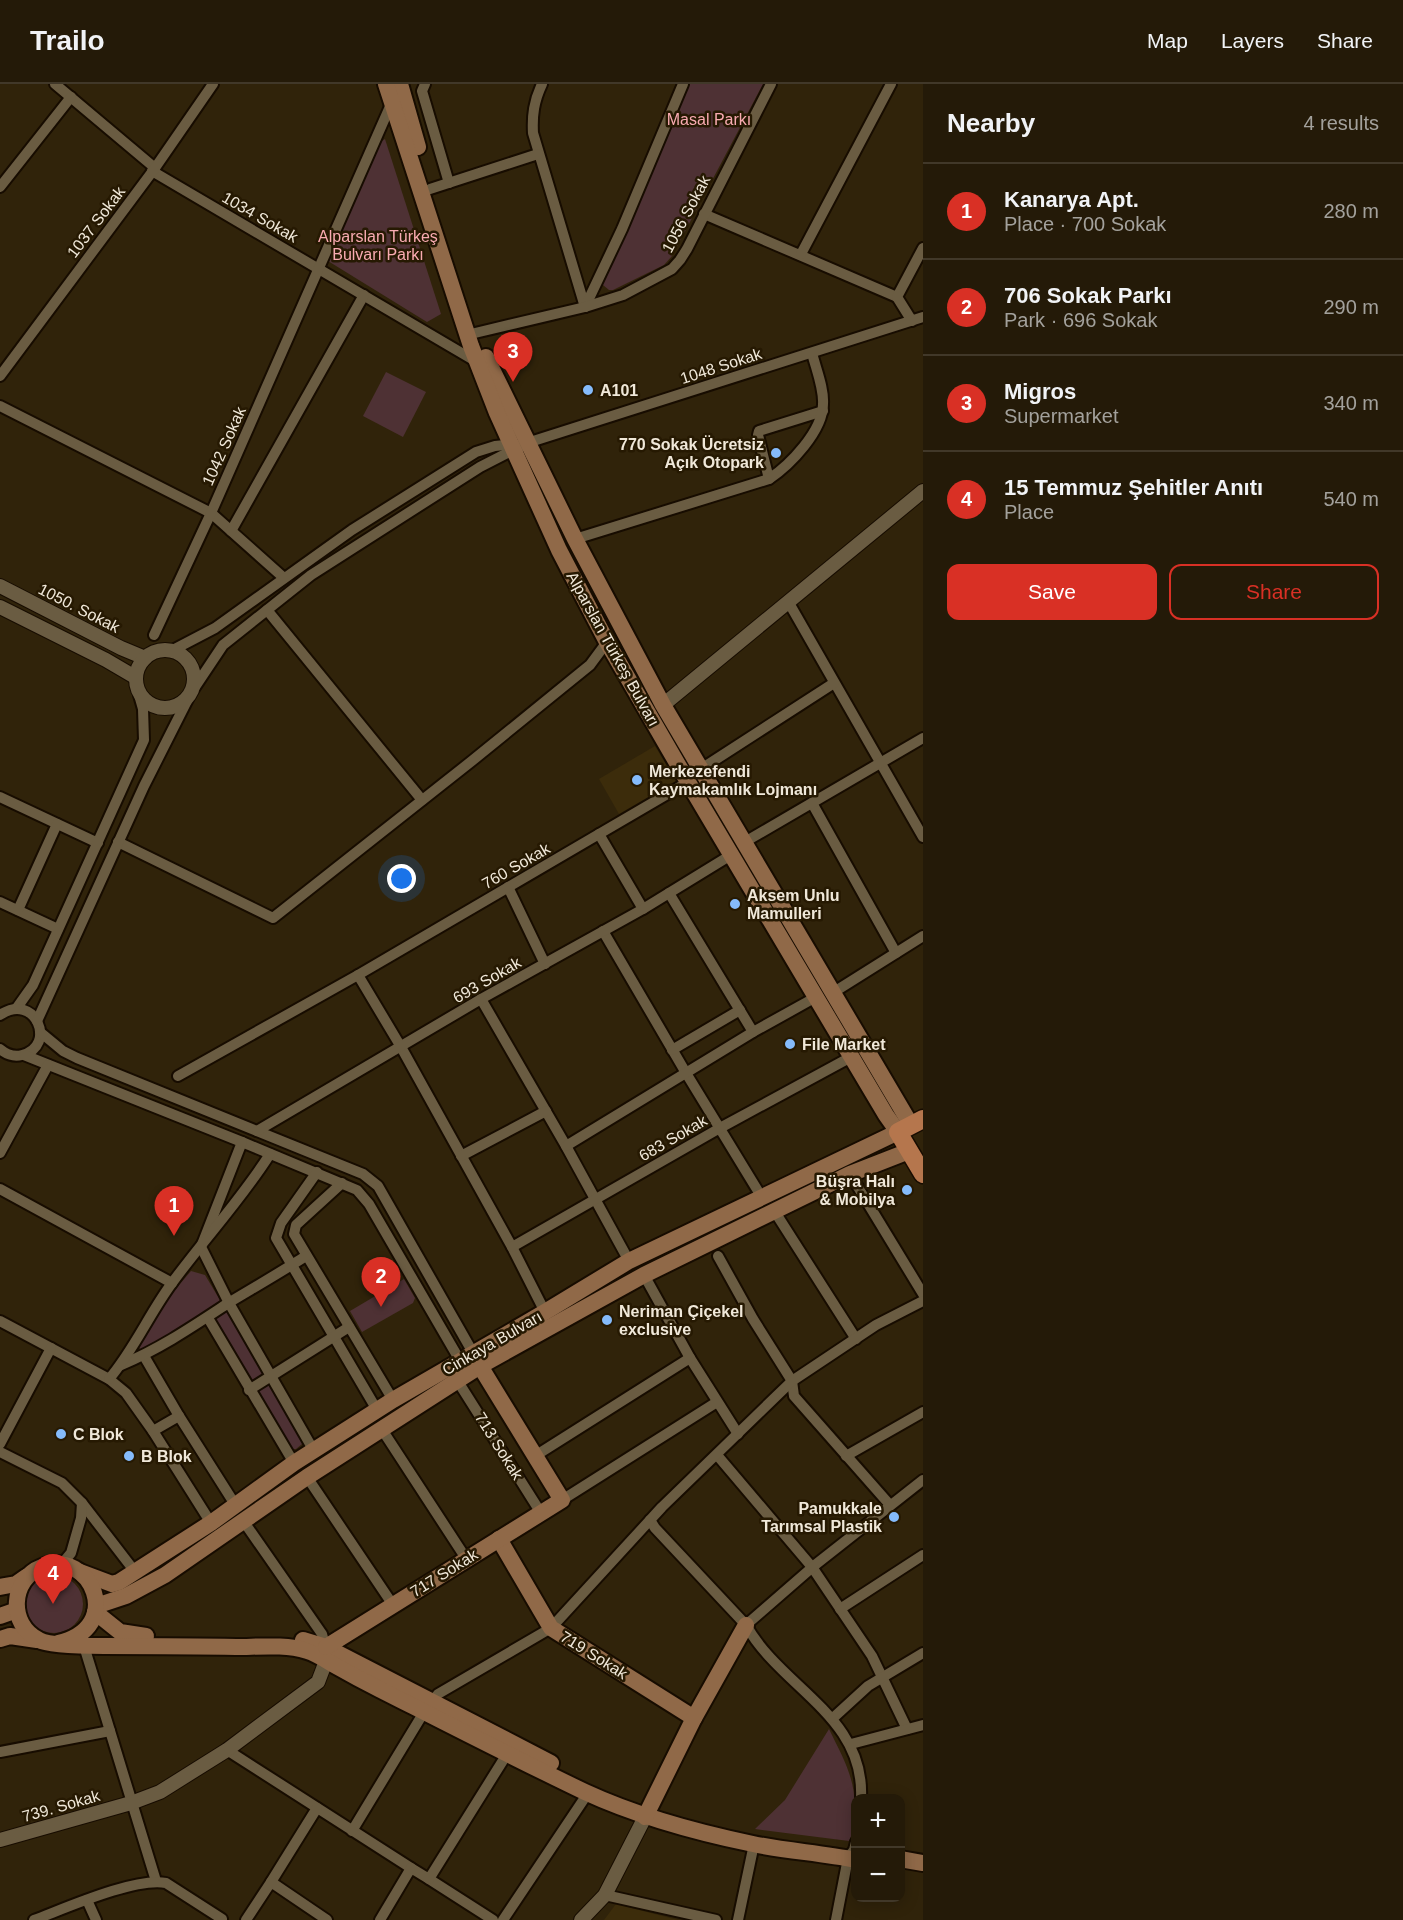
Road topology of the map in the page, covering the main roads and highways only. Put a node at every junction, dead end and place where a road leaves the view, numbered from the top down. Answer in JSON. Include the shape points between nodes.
{"nodes":[{"id":1,"x":386,"y":84,"type":"edge"},
{"id":2,"x":400,"y":84,"type":"edge"},
{"id":3,"x":518,"y":445,"type":"junction"},
{"id":4,"x":737,"y":849,"type":"junction"},
{"id":5,"x":914,"y":1129,"type":"edge"},
{"id":6,"x":916,"y":1148,"type":"edge"},
{"id":7,"x":923,"y":1174,"type":"edge"},
{"id":8,"x":468,"y":1367,"type":"junction"},
{"id":9,"x":562,"y":1500,"type":"joint"},
{"id":10,"x":499,"y":1539,"type":"junction"},
{"id":11,"x":80,"y":1572,"type":"junction"},
{"id":12,"x":29,"y":1574,"type":"junction"},
{"id":13,"x":0,"y":1587,"type":"edge"},
{"id":14,"x":11,"y":1607,"type":"edge"},
{"id":15,"x":96,"y":1609,"type":"junction"},
{"id":16,"x":0,"y":1616,"type":"edge"},
{"id":17,"x":747,"y":1625,"type":"road end"},
{"id":18,"x":0,"y":1640,"type":"edge"},
{"id":19,"x":39,"y":1640,"type":"junction"},
{"id":20,"x":58,"y":1643,"type":"junction"},
{"id":21,"x":326,"y":1654,"type":"junction"},
{"id":22,"x":427,"y":1707,"type":"junction"},
{"id":23,"x":694,"y":1718,"type":"junction"},
{"id":24,"x":647,"y":1812,"type":"junction"},
{"id":25,"x":851,"y":1851,"type":"edge"},
{"id":26,"x":851,"y":1852,"type":"edge"},
{"id":27,"x":905,"y":1860,"type":"edge"},
{"id":28,"x":923,"y":1863,"type":"edge"},
{"id":29,"x":905,"y":1869,"type":"edge"},
{"id":30,"x":923,"y":1872,"type":"edge"}],
"edges":[{"from":1,"to":3,"type":"main road","name":"Alparslan Türkeş Bulvarı","via":[[477,362],[497,413]]},
{"from":2,"to":3,"type":"main road","name":"Alparslan Türkeş Bulvarı","via":[[475,333]]},
{"from":3,"to":4,"type":"main road","name":"Alparslan Türkeş Bulvarı","via":[[575,539],[701,769]]},
{"from":3,"to":4,"type":"main road","name":"Alparslan Türkeş Bulvarı","via":[[559,550],[607,642],[688,782]]},
{"from":4,"to":5,"type":"main road","name":"Alparslan Türkeş Bulvarı","via":[[834,992]]},
{"from":4,"to":5,"type":"main road","name":"Alparslan Türkeş Bulvarı","via":[[852,1057]]},
{"from":5,"to":6,"type":"main road","name":"Alparslan Türkeş Bulvarı"},
{"from":5,"to":8,"type":"main road","name":"Cinkaya Bulvarı","via":[[761,1196],[629,1261],[545,1312]]},
{"from":6,"to":7,"type":"main road","name":"Alparslan Türkeş Bulvarı"},
{"from":6,"to":8,"type":"main road","name":"Cinkaya Bulvarı","via":[[850,1174]]},
{"from":8,"to":9,"type":"main road","name":"713 Sokak","via":[[535,1456]]},
{"from":8,"to":11,"type":"main road","name":"Cinkaya Bulvarı","via":[[393,1400],[294,1463],[136,1573],[112,1584]]},
{"from":8,"to":15,"type":"main road","name":"Cinkaya Bulvarı","via":[[165,1575]]},
{"from":9,"to":10,"type":"main road","name":"717 Sokak"},
{"from":10,"to":21,"type":"main road","name":"717 Sokak","via":[[393,1605]]},
{"from":10,"to":23,"type":"main road","name":"719 Sokak","via":[[551,1628]]},
{"from":11,"to":12,"type":"main road","via":[[61,1565],[42,1566]]},
{"from":11,"to":15,"type":"main road","via":[[94,1590]]},
{"from":12,"to":13,"type":"main road","via":[[16,1584]]},
{"from":12,"to":14,"type":"main road"},
{"from":14,"to":16,"type":"main road"},
{"from":14,"to":19,"type":"main road","via":[[26,1631]]},
{"from":15,"to":20,"type":"main road","via":[[83,1634]]},
{"from":15,"to":21,"type":"main road","via":[[115,1630],[126,1635],[269,1636],[298,1639]]},
{"from":17,"to":23,"type":"main road"},
{"from":18,"to":19,"type":"main road","via":[[10,1636]]},
{"from":19,"to":20,"type":"main road"},
{"from":20,"to":21,"type":"main road","via":[[287,1648]]},
{"from":21,"to":22,"type":"main road"},
{"from":22,"to":24,"type":"main road"},
{"from":22,"to":24,"type":"main road","via":[[507,1754],[588,1793]]},
{"from":23,"to":24,"type":"main road"},
{"from":24,"to":25,"type":"main road"},
{"from":24,"to":26,"type":"main road","via":[[754,1844]]},
{"from":27,"to":28,"type":"main road"},
{"from":29,"to":30,"type":"main road"}]}
